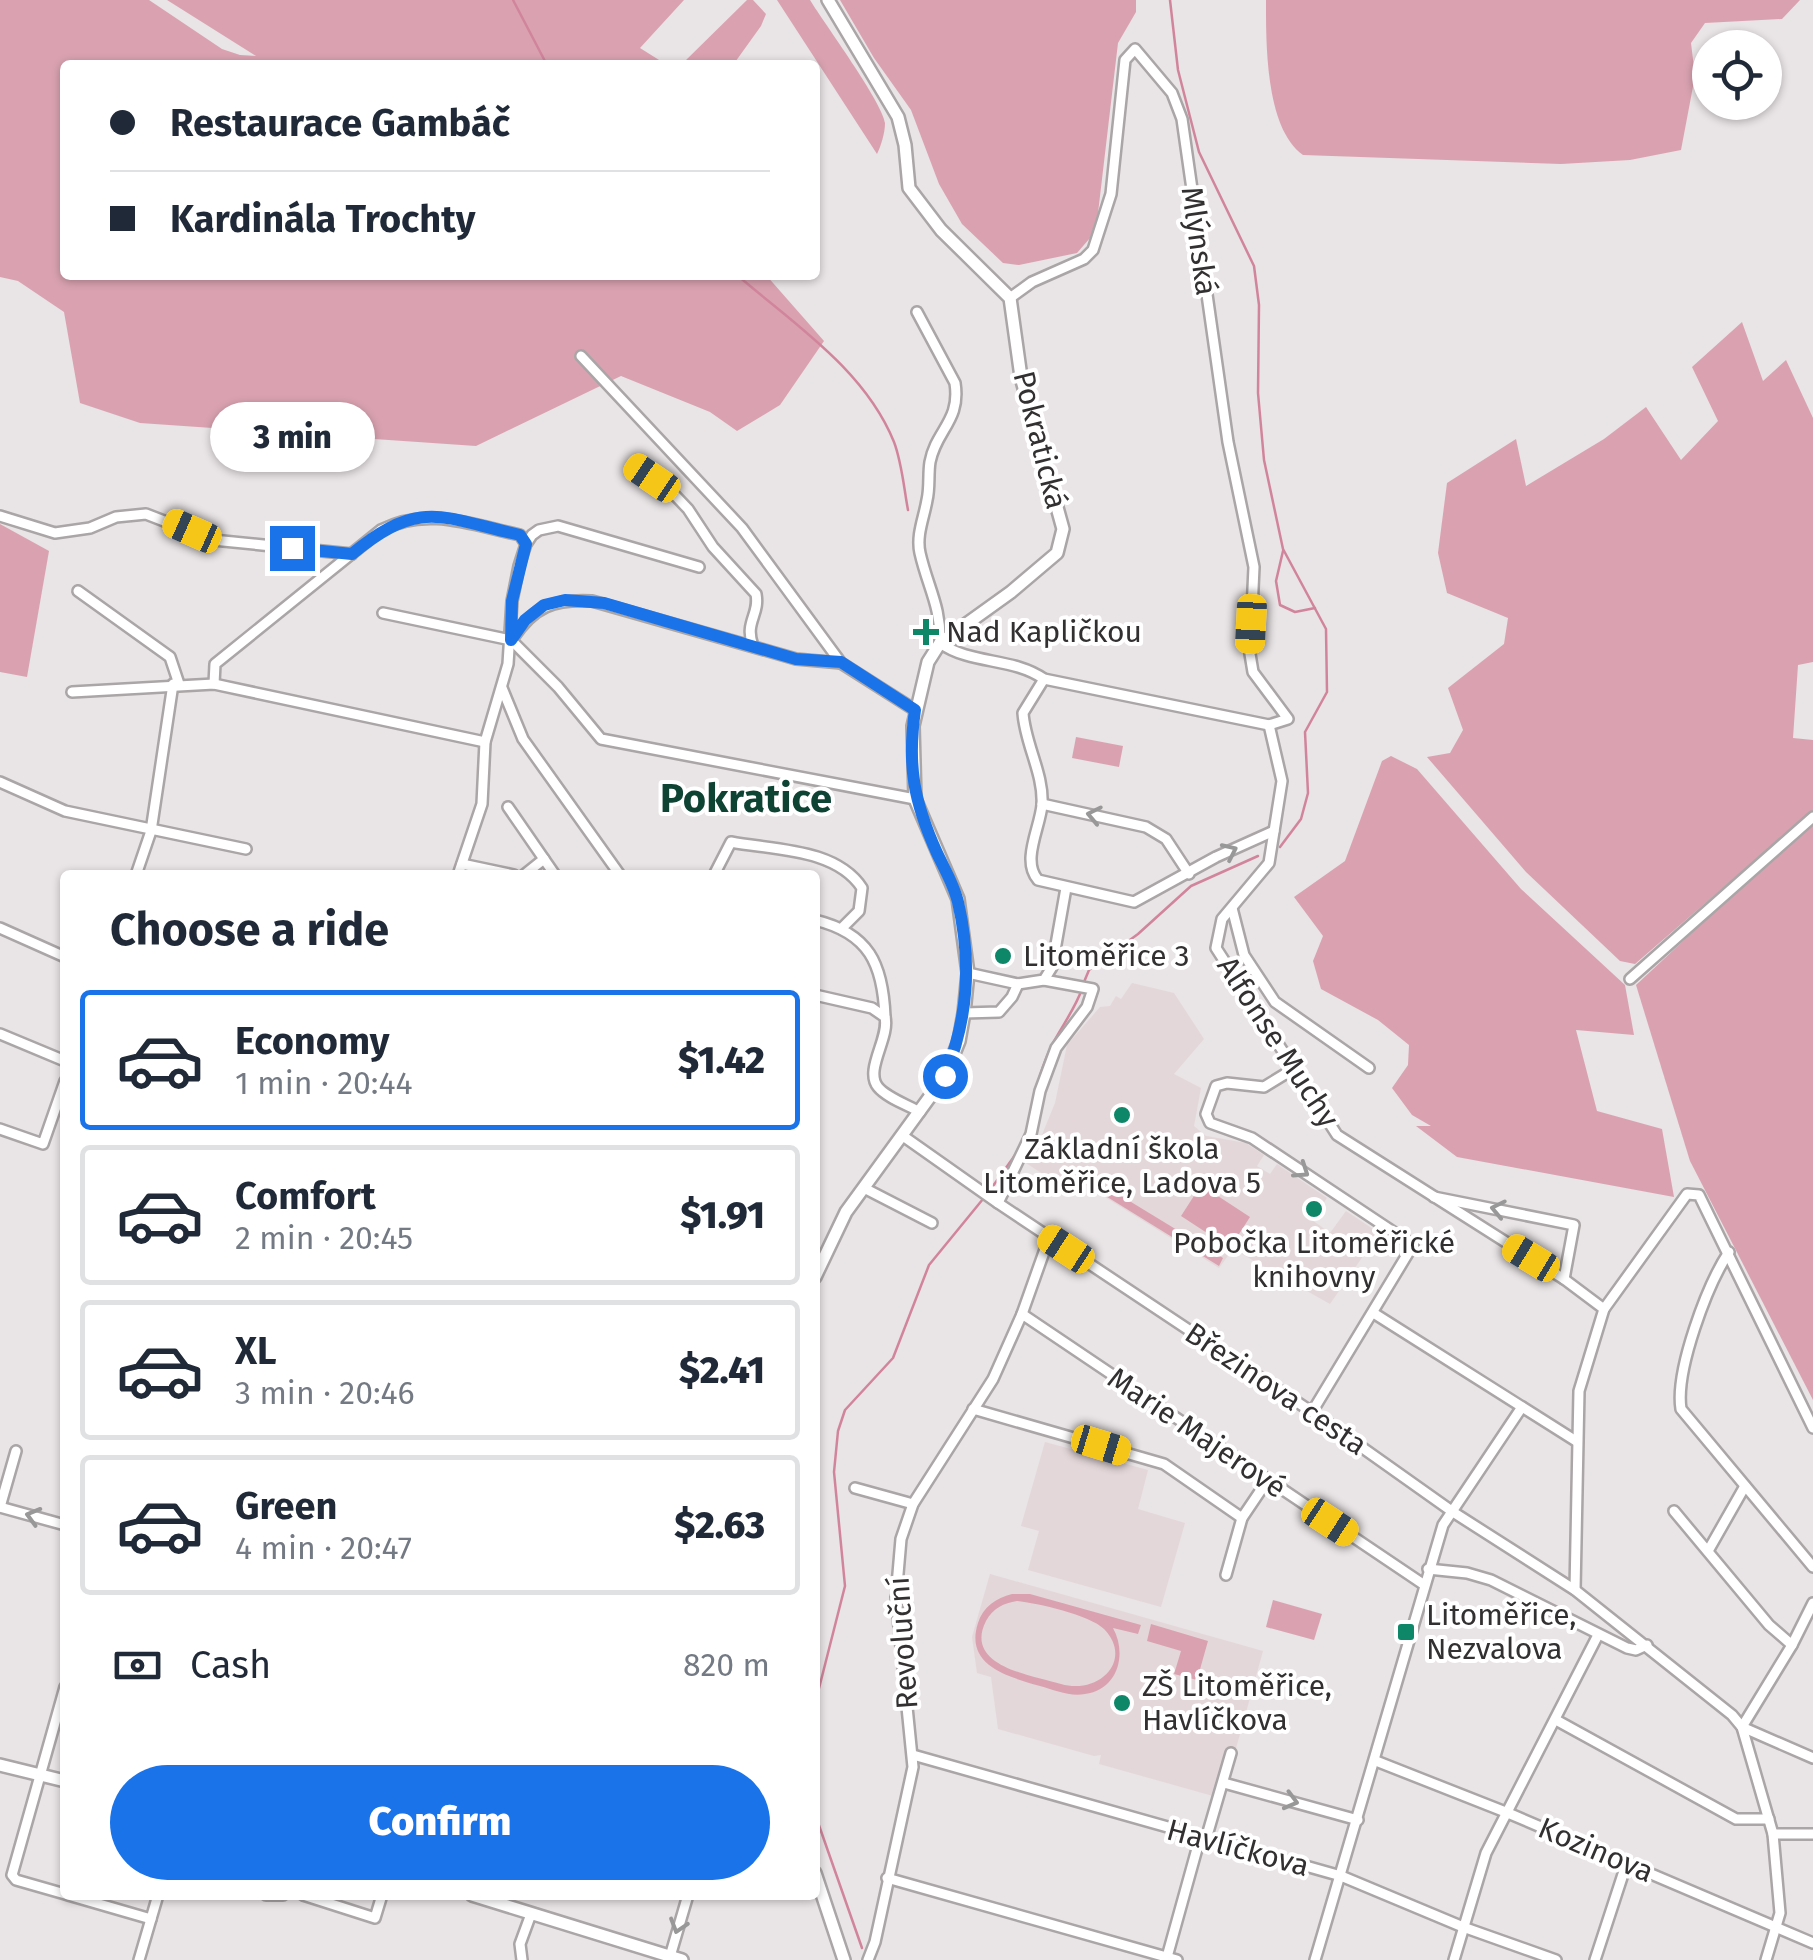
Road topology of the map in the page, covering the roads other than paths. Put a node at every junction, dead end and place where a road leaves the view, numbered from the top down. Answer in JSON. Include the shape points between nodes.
{"nodes":[{"id":1,"x":828,"y":0,"type":"edge"},
{"id":2,"x":1010,"y":298,"type":"junction"},
{"id":3,"x":917,"y":312,"type":"dead end"},
{"id":4,"x":581,"y":356,"type":"dead end"},
{"id":5,"x":636,"y":467,"type":"dead end"},
{"id":6,"x":0,"y":516,"type":"edge"},
{"id":7,"x":526,"y":544,"type":"junction"},
{"id":8,"x":352,"y":554,"type":"junction"},
{"id":9,"x":699,"y":567,"type":"dead end"},
{"id":10,"x":78,"y":591,"type":"dead end"},
{"id":11,"x":383,"y":613,"type":"dead end"},
{"id":12,"x":511,"y":640,"type":"junction"},
{"id":13,"x":940,"y":643,"type":"junction"},
{"id":14,"x":753,"y":646,"type":"junction"},
{"id":15,"x":841,"y":662,"type":"junction"},
{"id":16,"x":1044,"y":679,"type":"junction"},
{"id":17,"x":176,"y":684,"type":"junction"},
{"id":18,"x":214,"y":684,"type":"junction"},
{"id":19,"x":502,"y":688,"type":"junction"},
{"id":20,"x":72,"y":692,"type":"dead end"},
{"id":21,"x":915,"y":710,"type":"junction"},
{"id":22,"x":1269,"y":724,"type":"junction"},
{"id":23,"x":485,"y":742,"type":"junction"},
{"id":24,"x":1,"y":784,"type":"edge"},
{"id":25,"x":915,"y":799,"type":"junction"},
{"id":26,"x":1042,"y":804,"type":"junction"},
{"id":27,"x":508,"y":807,"type":"dead end"},
{"id":28,"x":1813,"y":817,"type":"edge"},
{"id":29,"x":151,"y":831,"type":"junction"},
{"id":30,"x":1274,"y":831,"type":"junction"},
{"id":31,"x":246,"y":850,"type":"dead end"},
{"id":32,"x":544,"y":859,"type":"junction"},
{"id":33,"x":138,"y":870,"type":"edge"},
{"id":34,"x":460,"y":870,"type":"edge"},
{"id":35,"x":530,"y":870,"type":"edge"},
{"id":36,"x":552,"y":870,"type":"edge"},
{"id":37,"x":616,"y":870,"type":"edge"},
{"id":38,"x":717,"y":870,"type":"edge"},
{"id":39,"x":1188,"y":874,"type":"junction"},
{"id":40,"x":1066,"y":888,"type":"junction"},
{"id":41,"x":1232,"y":908,"type":"junction"},
{"id":42,"x":820,"y":921,"type":"edge"},
{"id":43,"x":843,"y":927,"type":"junction"},
{"id":44,"x":0,"y":928,"type":"edge"},
{"id":45,"x":60,"y":955,"type":"edge"},
{"id":46,"x":968,"y":973,"type":"junction"},
{"id":47,"x":1630,"y":979,"type":"dead end"},
{"id":48,"x":1044,"y":980,"type":"junction"},
{"id":49,"x":1018,"y":984,"type":"junction"},
{"id":50,"x":820,"y":996,"type":"edge"},
{"id":51,"x":964,"y":1013,"type":"junction"},
{"id":52,"x":885,"y":1017,"type":"junction"},
{"id":53,"x":0,"y":1034,"type":"edge"},
{"id":54,"x":60,"y":1059,"type":"edge"},
{"id":55,"x":1295,"y":1068,"type":"junction"},
{"id":56,"x":1369,"y":1068,"type":"dead end"},
{"id":57,"x":60,"y":1095,"type":"edge"},
{"id":58,"x":920,"y":1112,"type":"junction"},
{"id":59,"x":0,"y":1129,"type":"edge"},
{"id":60,"x":904,"y":1136,"type":"junction"},
{"id":61,"x":864,"y":1188,"type":"junction"},
{"id":62,"x":1430,"y":1197,"type":"junction"},
{"id":63,"x":998,"y":1203,"type":"junction"},
{"id":64,"x":932,"y":1223,"type":"dead end"},
{"id":65,"x":1049,"y":1238,"type":"junction"},
{"id":66,"x":820,"y":1252,"type":"edge"},
{"id":67,"x":1729,"y":1252,"type":"junction"},
{"id":68,"x":1564,"y":1279,"type":"junction"},
{"id":69,"x":1604,"y":1309,"type":"junction"},
{"id":70,"x":1022,"y":1314,"type":"junction"},
{"id":71,"x":1374,"y":1314,"type":"junction"},
{"id":72,"x":1522,"y":1407,"type":"junction"},
{"id":73,"x":973,"y":1409,"type":"junction"},
{"id":74,"x":1312,"y":1412,"type":"junction"},
{"id":75,"x":1813,"y":1428,"type":"edge"},
{"id":76,"x":1576,"y":1441,"type":"junction"},
{"id":77,"x":16,"y":1451,"type":"dead end"},
{"id":78,"x":1267,"y":1481,"type":"junction"},
{"id":79,"x":1745,"y":1486,"type":"junction"},
{"id":80,"x":855,"y":1488,"type":"dead end"},
{"id":81,"x":913,"y":1504,"type":"junction"},
{"id":82,"x":0,"y":1506,"type":"edge"},
{"id":83,"x":1674,"y":1511,"type":"dead end"},
{"id":84,"x":1453,"y":1512,"type":"junction"},
{"id":85,"x":1242,"y":1518,"type":"junction"},
{"id":86,"x":60,"y":1524,"type":"edge"},
{"id":87,"x":1708,"y":1551,"type":"junction"},
{"id":88,"x":1813,"y":1567,"type":"edge"},
{"id":89,"x":1428,"y":1570,"type":"junction"},
{"id":90,"x":1226,"y":1575,"type":"dead end"},
{"id":91,"x":1423,"y":1584,"type":"junction"},
{"id":92,"x":1575,"y":1590,"type":"junction"},
{"id":93,"x":1813,"y":1602,"type":"edge"},
{"id":94,"x":1598,"y":1635,"type":"junction"},
{"id":95,"x":1647,"y":1645,"type":"junction"},
{"id":96,"x":1792,"y":1646,"type":"junction"},
{"id":97,"x":60,"y":1704,"type":"edge"},
{"id":98,"x":1556,"y":1720,"type":"junction"},
{"id":99,"x":1742,"y":1727,"type":"junction"},
{"id":100,"x":1230,"y":1753,"type":"dead end"},
{"id":101,"x":913,"y":1755,"type":"junction"},
{"id":102,"x":1813,"y":1758,"type":"edge"},
{"id":103,"x":1376,"y":1761,"type":"junction"},
{"id":104,"x":0,"y":1765,"type":"edge"},
{"id":105,"x":39,"y":1774,"type":"junction"},
{"id":106,"x":60,"y":1780,"type":"edge"},
{"id":107,"x":1224,"y":1783,"type":"junction"},
{"id":108,"x":1508,"y":1812,"type":"junction"},
{"id":109,"x":1769,"y":1819,"type":"junction"},
{"id":110,"x":1358,"y":1820,"type":"junction"},
{"id":111,"x":1773,"y":1834,"type":"junction"},
{"id":112,"x":1813,"y":1834,"type":"edge"},
{"id":113,"x":1203,"y":1839,"type":"junction"},
{"id":114,"x":1627,"y":1862,"type":"junction"},
{"id":115,"x":1340,"y":1876,"type":"junction"},
{"id":116,"x":888,"y":1878,"type":"junction"},
{"id":117,"x":820,"y":1888,"type":"edge"},
{"id":118,"x":60,"y":1893,"type":"edge"},
{"id":119,"x":84,"y":1900,"type":"edge"},
{"id":120,"x":157,"y":1900,"type":"edge"},
{"id":121,"x":318,"y":1900,"type":"edge"},
{"id":122,"x":380,"y":1900,"type":"edge"},
{"id":123,"x":504,"y":1900,"type":"edge"},
{"id":124,"x":687,"y":1900,"type":"edge"},
{"id":125,"x":530,"y":1914,"type":"junction"},
{"id":126,"x":152,"y":1919,"type":"junction"},
{"id":127,"x":1463,"y":1927,"type":"junction"},
{"id":128,"x":1776,"y":1929,"type":"junction"},
{"id":129,"x":1813,"y":1943,"type":"edge"},
{"id":130,"x":1172,"y":1958,"type":"edge"},
{"id":131,"x":674,"y":1959,"type":"edge"},
{"id":132,"x":139,"y":1960,"type":"edge"},
{"id":133,"x":522,"y":1960,"type":"edge"},
{"id":134,"x":844,"y":1960,"type":"edge"},
{"id":135,"x":868,"y":1960,"type":"edge"},
{"id":136,"x":1315,"y":1960,"type":"edge"},
{"id":137,"x":1454,"y":1960,"type":"edge"},
{"id":138,"x":1556,"y":1960,"type":"edge"},
{"id":139,"x":1596,"y":1960,"type":"edge"},
{"id":140,"x":1766,"y":1960,"type":"edge"}],
"edges":[{"from":1,"to":2,"type":"street","via":[[898,116],[909,188]]},
{"from":2,"to":13,"type":"street","name":"Pokratická","via":[[1021,376],[1063,529],[1057,552]]},
{"from":2,"to":22,"type":"street","name":"Mlýnská","via":[[1094,250],[1111,194],[1124,60],[1135,49],[1172,93],[1182,119],[1228,442],[1254,567],[1253,672],[1288,719]]},
{"from":3,"to":13,"type":"street","via":[[957,393],[953,418],[930,461],[919,540],[940,611]]},
{"from":4,"to":15,"type":"street","via":[[742,528]]},
{"from":5,"to":14,"type":"street","via":[[669,489],[756,594],[748,628]]},
{"from":6,"to":8,"type":"street","via":[[55,533],[146,514],[213,540]]},
{"from":7,"to":8,"type":"street","via":[[520,535],[424,516],[381,530]]},
{"from":7,"to":9,"type":"street","via":[[539,530],[558,526]]},
{"from":7,"to":12,"type":"street","via":[[512,601]]},
{"from":8,"to":18,"type":"street","via":[[215,664]]},
{"from":10,"to":17,"type":"street","via":[[167,654]]},
{"from":11,"to":12,"type":"street"},
{"from":12,"to":14,"type":"street","via":[[534,610],[565,600],[604,603]]},
{"from":12,"to":19,"type":"street"},
{"from":12,"to":25,"type":"street","via":[[602,739]]},
{"from":13,"to":16,"type":"street"},
{"from":13,"to":21,"type":"street"},
{"from":14,"to":15,"type":"street","via":[[796,659]]},
{"from":15,"to":21,"type":"street"},
{"from":16,"to":22,"type":"street"},
{"from":16,"to":26,"type":"street","via":[[1025,706],[1024,721]]},
{"from":17,"to":18,"type":"street"},
{"from":17,"to":20,"type":"street"},
{"from":17,"to":29,"type":"street"},
{"from":18,"to":23,"type":"street"},
{"from":19,"to":23,"type":"street"},
{"from":19,"to":37,"type":"street","via":[[523,738]]},
{"from":21,"to":25,"type":"street"},
{"from":22,"to":30,"type":"street","name":"Alfonse Muchy","via":[[1282,773]]},
{"from":23,"to":34,"type":"street","via":[[482,804]]},
{"from":24,"to":29,"type":"street","via":[[65,811]]},
{"from":25,"to":46,"type":"street","via":[[958,899]]},
{"from":39,"to":26,"type":"street","one_way":true,"via":[[1159,832]]},
{"from":26,"to":40,"type":"street","via":[[1030,870],[1038,880]]},
{"from":27,"to":32,"type":"street"},
{"from":28,"to":47,"type":"street"},
{"from":29,"to":31,"type":"street"},
{"from":29,"to":33,"type":"street"},
{"from":39,"to":30,"type":"street","one_way":true},
{"from":30,"to":41,"type":"street","name":"Alfonse Muchy","via":[[1269,863]]},
{"from":32,"to":35,"type":"street"},
{"from":32,"to":36,"type":"street"},
{"from":38,"to":43,"type":"street","via":[[731,842],[822,858],[858,881],[863,895],[859,912]]},
{"from":39,"to":40,"type":"street","via":[[1134,902]]},
{"from":40,"to":48,"type":"street"},
{"from":41,"to":55,"type":"street","name":"Alfonse Muchy","via":[[1217,932],[1216,948]]},
{"from":41,"to":56,"type":"street","via":[[1244,955],[1275,1002]]},
{"from":42,"to":43,"type":"street"},
{"from":43,"to":52,"type":"street","via":[[872,954]]},
{"from":44,"to":45,"type":"street"},
{"from":46,"to":49,"type":"street"},
{"from":46,"to":51,"type":"street"},
{"from":48,"to":49,"type":"street"},
{"from":48,"to":63,"type":"street","via":[[1086,987],[1087,1007],[1056,1048],[1031,1134]]},
{"from":49,"to":51,"type":"street","via":[[999,1012]]},
{"from":50,"to":52,"type":"street"},
{"from":51,"to":58,"type":"street","via":[[945,1076]]},
{"from":52,"to":58,"type":"street","via":[[875,1082]]},
{"from":53,"to":54,"type":"street"},
{"from":55,"to":62,"type":"street","name":"Alfonse Muchy","via":[[1337,1135]]},
{"from":55,"to":71,"type":"street","one_way":true,"via":[[1264,1087],[1222,1083],[1206,1114],[1210,1123],[1252,1138],[1414,1246]]},
{"from":57,"to":59,"type":"street","via":[[43,1144]]},
{"from":58,"to":60,"type":"street"},
{"from":60,"to":61,"type":"street"},
{"from":60,"to":63,"type":"street","name":"Březinova cesta"},
{"from":61,"to":64,"type":"street"},
{"from":61,"to":66,"type":"street"},
{"from":62,"to":68,"type":"street","name":"Alfonse Muchy"},
{"from":68,"to":62,"type":"street","one_way":true,"via":[[1574,1226]]},
{"from":63,"to":65,"type":"street","name":"Březinova cesta"},
{"from":65,"to":70,"type":"street","name":"Revoluční"},
{"from":65,"to":74,"type":"street","name":"Březinova cesta"},
{"from":67,"to":69,"type":"street","via":[[1700,1195],[1687,1194]]},
{"from":67,"to":75,"type":"street"},
{"from":67,"to":79,"type":"street","via":[[1678,1390],[1681,1409]]},
{"from":68,"to":69,"type":"street","name":"Alfonse Muchy"},
{"from":69,"to":76,"type":"street","via":[[1579,1391]]},
{"from":70,"to":73,"type":"street","name":"Revoluční"},
{"from":70,"to":78,"type":"street","name":"Marie Majerové"},
{"from":71,"to":72,"type":"street"},
{"from":71,"to":74,"type":"street"},
{"from":72,"to":76,"type":"street"},
{"from":72,"to":84,"type":"street"},
{"from":73,"to":81,"type":"street","name":"Revoluční"},
{"from":73,"to":85,"type":"street","via":[[1164,1464]]},
{"from":74,"to":84,"type":"street","name":"Březinova cesta"},
{"from":76,"to":92,"type":"street"},
{"from":77,"to":82,"type":"street"},
{"from":78,"to":85,"type":"street"},
{"from":78,"to":91,"type":"street","name":"Marie Majerové"},
{"from":79,"to":87,"type":"street"},
{"from":79,"to":88,"type":"street"},
{"from":80,"to":81,"type":"street"},
{"from":81,"to":101,"type":"street","name":"Revoluční","via":[[896,1577]]},
{"from":86,"to":82,"type":"street","one_way":true},
{"from":83,"to":87,"type":"street"},
{"from":84,"to":89,"type":"street"},
{"from":84,"to":92,"type":"street","name":"Březinova cesta"},
{"from":85,"to":90,"type":"street"},
{"from":87,"to":96,"type":"street"},
{"from":89,"to":91,"type":"street"},
{"from":89,"to":94,"type":"street","via":[[1478,1576]]},
{"from":91,"to":103,"type":"street"},
{"from":92,"to":95,"type":"street","name":"Březinova cesta"},
{"from":93,"to":96,"type":"street"},
{"from":94,"to":95,"type":"street","via":[[1632,1650]]},
{"from":94,"to":98,"type":"street"},
{"from":95,"to":99,"type":"street","name":"Březinova cesta"},
{"from":96,"to":99,"type":"street"},
{"from":97,"to":105,"type":"street"},
{"from":98,"to":108,"type":"street"},
{"from":98,"to":109,"type":"street","via":[[1736,1819]]},
{"from":99,"to":102,"type":"street"},
{"from":99,"to":109,"type":"street"},
{"from":100,"to":107,"type":"street"},
{"from":101,"to":113,"type":"street","name":"Havlíčkova"},
{"from":101,"to":116,"type":"street","name":"Revoluční"},
{"from":103,"to":108,"type":"street","name":"Kozinova"},
{"from":103,"to":110,"type":"street"},
{"from":104,"to":105,"type":"street"},
{"from":105,"to":106,"type":"street"},
{"from":105,"to":118,"type":"street","via":[[12,1875]]},
{"from":107,"to":110,"type":"street","one_way":true},
{"from":107,"to":113,"type":"street"},
{"from":108,"to":114,"type":"street","name":"Kozinova"},
{"from":108,"to":127,"type":"street","via":[[1486,1853]]},
{"from":109,"to":111,"type":"street"},
{"from":110,"to":115,"type":"street"},
{"from":111,"to":112,"type":"street"},
{"from":111,"to":128,"type":"street"},
{"from":113,"to":115,"type":"street","name":"Havlíčkova"},
{"from":113,"to":130,"type":"street"},
{"from":114,"to":128,"type":"street","name":"Kozinova"},
{"from":114,"to":139,"type":"street"},
{"from":115,"to":127,"type":"street","name":"Havlíčkova"},
{"from":115,"to":136,"type":"street"},
{"from":116,"to":130,"type":"street"},
{"from":116,"to":135,"type":"street","name":"Revoluční"},
{"from":117,"to":134,"type":"street"},
{"from":119,"to":126,"type":"street"},
{"from":120,"to":126,"type":"street"},
{"from":121,"to":122,"type":"street","via":[[375,1918]]},
{"from":123,"to":125,"type":"street"},
{"from":124,"to":131,"type":"street","one_way":true},
{"from":125,"to":131,"type":"street"},
{"from":125,"to":133,"type":"street"},
{"from":126,"to":132,"type":"street"},
{"from":127,"to":137,"type":"street"},
{"from":127,"to":138,"type":"street","name":"Havlíčkova"},
{"from":128,"to":129,"type":"street","name":"Kozinova"},
{"from":128,"to":140,"type":"street"}]}
